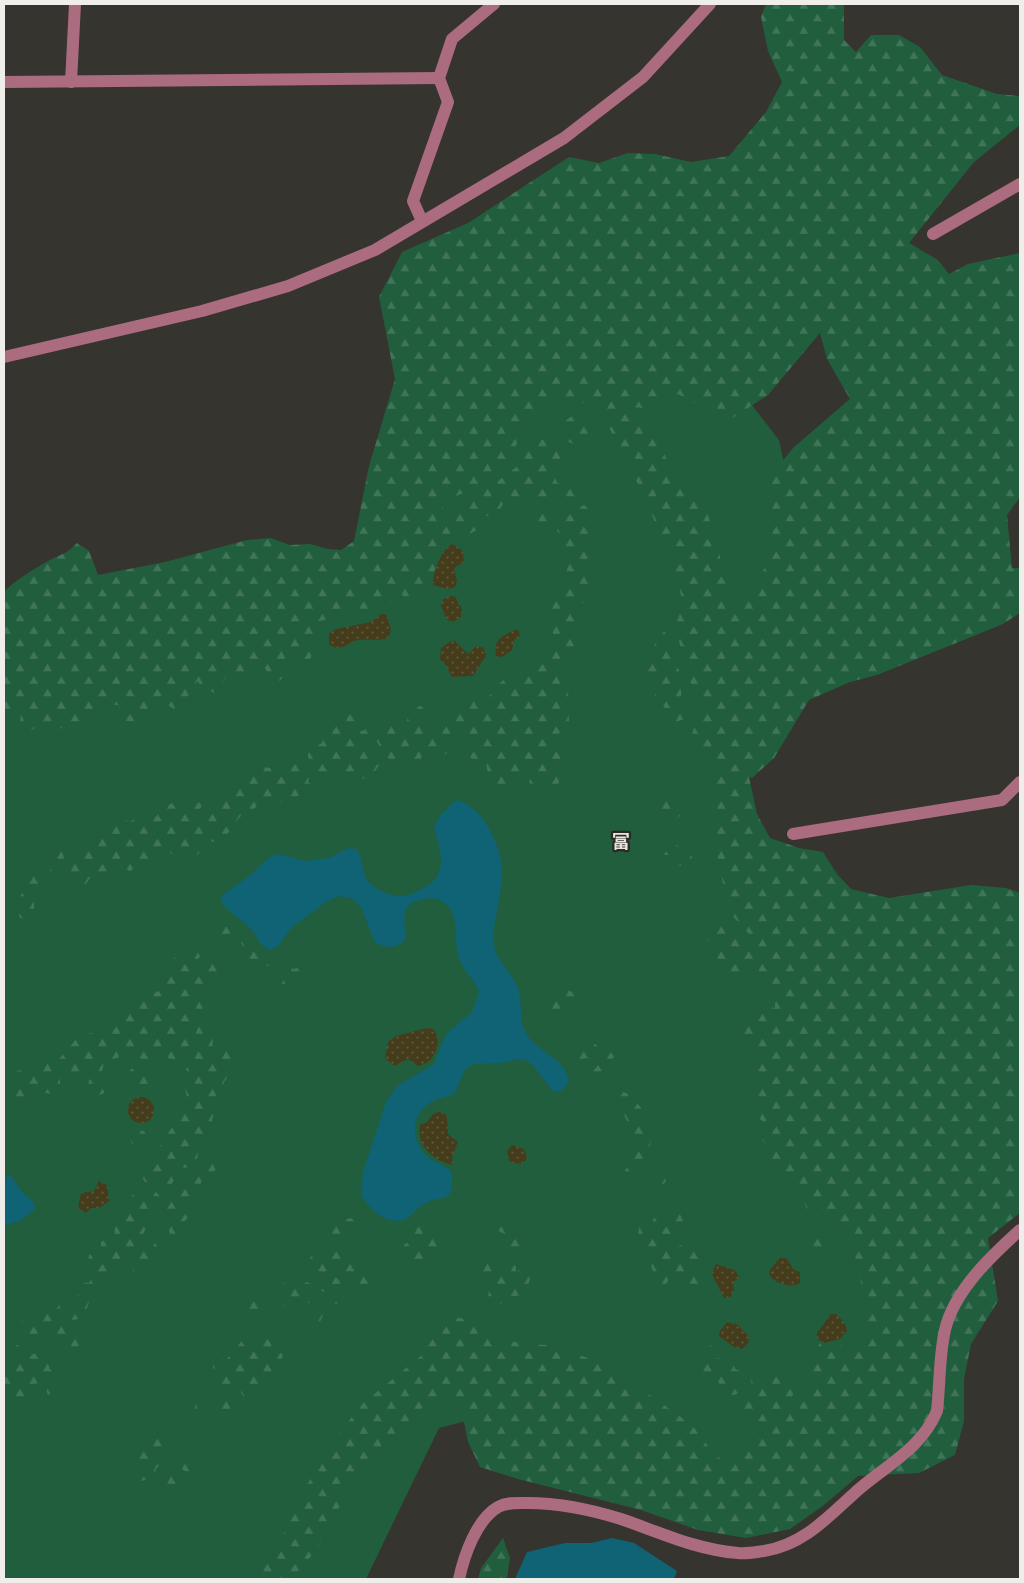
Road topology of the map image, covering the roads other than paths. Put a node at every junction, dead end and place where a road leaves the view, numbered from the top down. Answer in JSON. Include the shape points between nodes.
{"nodes":[{"id":1,"x":75,"y":4,"type":"edge"},
{"id":2,"x":494,"y":4,"type":"edge"},
{"id":3,"x":710,"y":4,"type":"edge"},
{"id":4,"x":439,"y":78,"type":"junction"},
{"id":5,"x":4,"y":82,"type":"edge"},
{"id":6,"x":71,"y":82,"type":"junction"},
{"id":7,"x":1020,"y":184,"type":"edge"},
{"id":8,"x":422,"y":221,"type":"junction"},
{"id":9,"x":933,"y":234,"type":"dead end"},
{"id":10,"x":4,"y":357,"type":"edge"},
{"id":11,"x":1020,"y":782,"type":"edge"},
{"id":12,"x":792,"y":834,"type":"dead end"},
{"id":13,"x":1020,"y":1230,"type":"edge"},
{"id":14,"x":459,"y":1579,"type":"edge"}],
"edges":[{"from":1,"to":6,"type":"street"},
{"from":2,"to":4,"type":"street","via":[[452,39]]},
{"from":3,"to":8,"type":"street","via":[[643,77],[605,108],[564,138]]},
{"from":4,"to":6,"type":"street"},
{"from":4,"to":8,"type":"street","via":[[448,102],[413,202]]},
{"from":5,"to":6,"type":"street"},
{"from":7,"to":9,"type":"street"},
{"from":8,"to":10,"type":"street","via":[[374,250],[288,286],[202,311]]},
{"from":11,"to":12,"type":"street","via":[[1002,800]]},
{"from":13,"to":14,"type":"street","via":[[975,1276],[952,1312],[945,1329],[937,1411],[932,1423],[904,1456],[858,1490],[814,1531],[766,1551],[738,1553],[581,1510],[540,1503],[512,1503],[499,1506],[480,1527]]}]}
